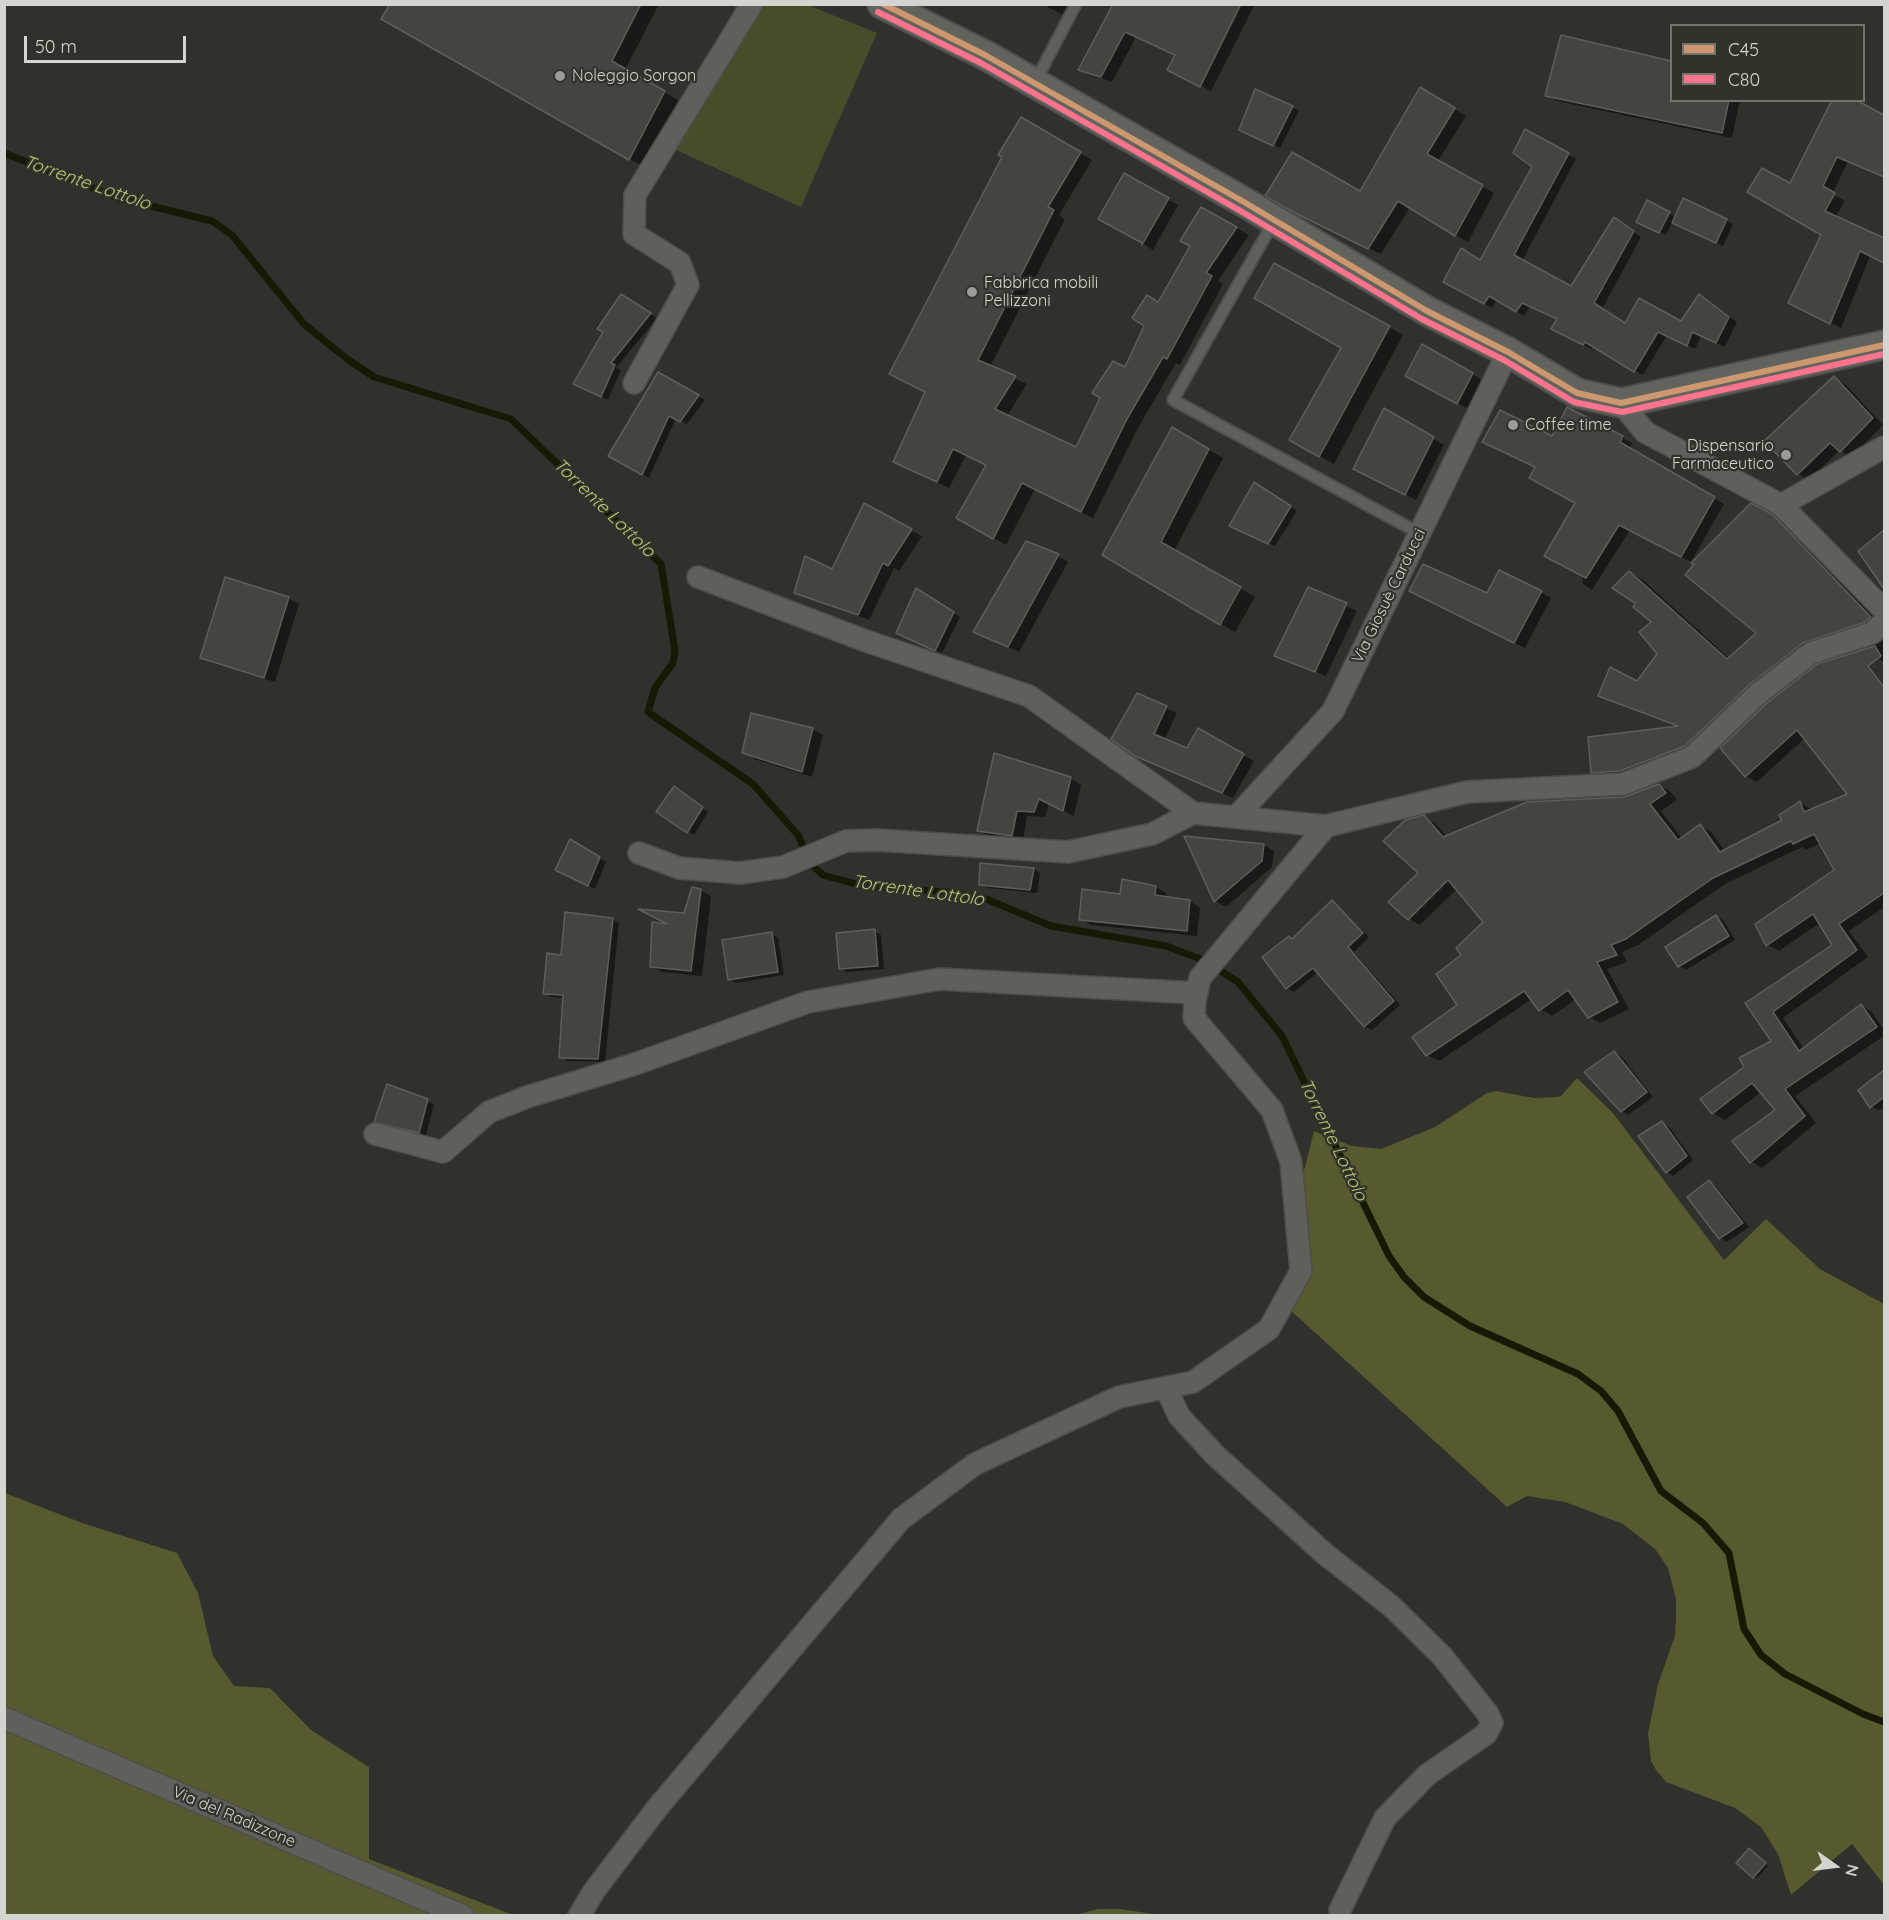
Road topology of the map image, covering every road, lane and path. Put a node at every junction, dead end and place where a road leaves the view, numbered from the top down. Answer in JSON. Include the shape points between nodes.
{"nodes":[{"id":1,"x":752,"y":4,"type":"edge"},
{"id":2,"x":882,"y":4,"type":"edge"},
{"id":3,"x":1076,"y":4,"type":"edge"},
{"id":4,"x":1034,"y":85,"type":"junction"},
{"id":5,"x":1275,"y":220,"type":"junction"},
{"id":6,"x":1884,"y":345,"type":"edge"},
{"id":7,"x":1508,"y":351,"type":"junction"},
{"id":8,"x":634,"y":383,"type":"dead end"},
{"id":9,"x":1621,"y":403,"type":"junction"},
{"id":10,"x":1884,"y":447,"type":"edge"},
{"id":11,"x":1781,"y":505,"type":"junction"},
{"id":12,"x":1419,"y":533,"type":"junction"},
{"id":13,"x":698,"y":577,"type":"dead end"},
{"id":14,"x":1884,"y":610,"type":"edge"},
{"id":15,"x":1884,"y":622,"type":"edge"},
{"id":16,"x":1193,"y":813,"type":"junction"},
{"id":17,"x":1236,"y":817,"type":"junction"},
{"id":18,"x":1326,"y":826,"type":"junction"},
{"id":19,"x":639,"y":853,"type":"dead end"},
{"id":20,"x":1199,"y":986,"type":"junction"},
{"id":21,"x":375,"y":1134,"type":"dead end"},
{"id":22,"x":1166,"y":1388,"type":"junction"},
{"id":23,"x":4,"y":1718,"type":"edge"},
{"id":24,"x":1340,"y":1910,"type":"dead end"},
{"id":25,"x":463,"y":1916,"type":"edge"},
{"id":26,"x":579,"y":1916,"type":"edge"}],
"edges":[{"from":1,"to":8,"type":"street","via":[[635,195],[634,234],[680,262],[688,285]]},
{"from":2,"to":4,"type":"street","via":[[985,55]]},
{"from":3,"to":4,"type":"lane"},
{"from":4,"to":5,"type":"street"},
{"from":5,"to":7,"type":"street","via":[[1427,311]]},
{"from":5,"to":12,"type":"lane","via":[[1173,399]]},
{"from":6,"to":9,"type":"street"},
{"from":7,"to":9,"type":"street","via":[[1577,393]]},
{"from":7,"to":12,"type":"street","name":"Via Giosuè Carducci"},
{"from":9,"to":11,"type":"street","via":[[1645,432]]},
{"from":10,"to":11,"type":"street"},
{"from":11,"to":14,"type":"street"},
{"from":12,"to":17,"type":"street","name":"Via Giosuè Carducci","via":[[1333,711]]},
{"from":13,"to":16,"type":"street","via":[[1029,696]]},
{"from":15,"to":18,"type":"street","via":[[1872,633],[1811,652],[1759,693],[1692,757],[1623,784],[1467,792]]},
{"from":16,"to":17,"type":"street"},
{"from":16,"to":19,"type":"street","via":[[1152,834],[1068,852],[846,841],[783,867],[740,873],[679,868]]},
{"from":17,"to":18,"type":"street"},
{"from":18,"to":20,"type":"street","via":[[1220,954]]},
{"from":20,"to":21,"type":"street","via":[[940,979],[808,1002],[635,1065],[489,1112],[443,1152]]},
{"from":20,"to":22,"type":"street","via":[[1194,1018],[1272,1110],[1291,1162],[1301,1271],[1269,1329],[1193,1382]]},
{"from":22,"to":24,"type":"street","via":[[1179,1416],[1215,1455],[1400,1615],[1442,1656],[1492,1723],[1486,1734],[1427,1775],[1385,1818]]},
{"from":22,"to":26,"type":"street","via":[[1119,1397],[975,1464],[901,1519],[658,1807]]},
{"from":23,"to":25,"type":"street","name":"Via del Radizzone"}]}
